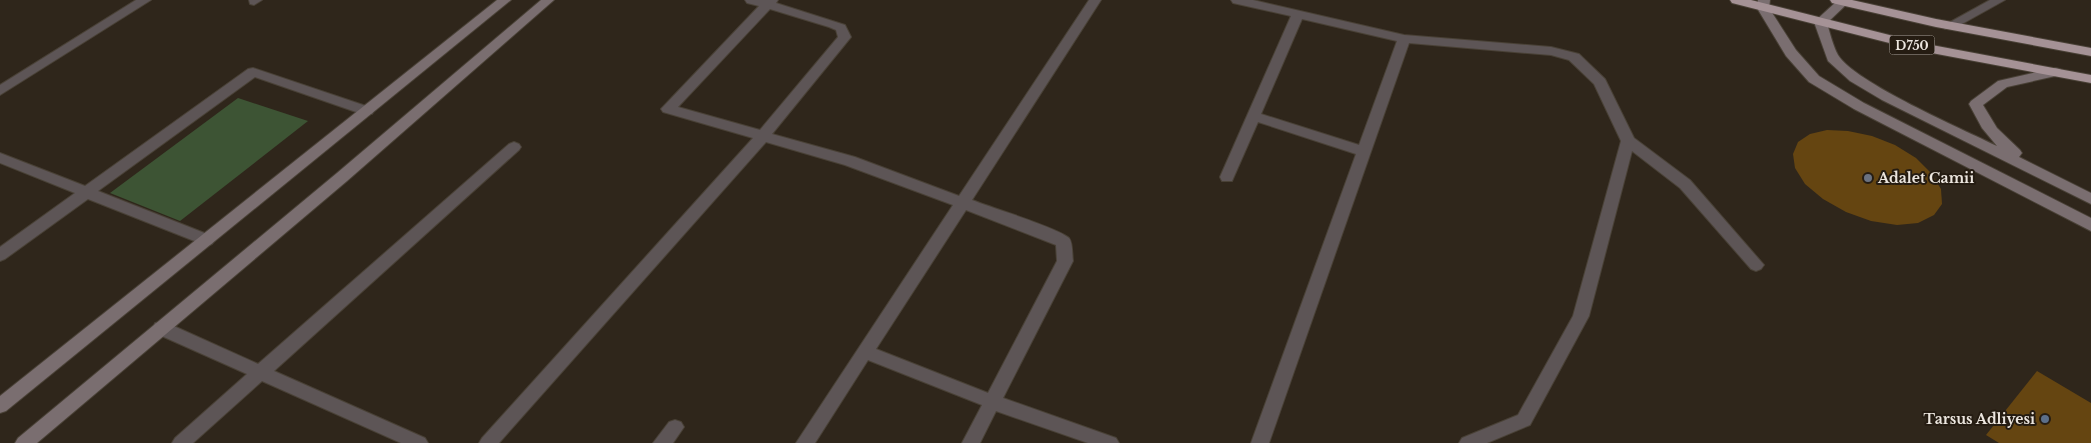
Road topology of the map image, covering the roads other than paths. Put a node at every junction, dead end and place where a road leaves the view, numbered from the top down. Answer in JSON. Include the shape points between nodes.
{"nodes":[{"id":1,"x":145,"y":0,"type":"edge"},
{"id":2,"x":505,"y":0,"type":"edge"},
{"id":3,"x":548,"y":0,"type":"edge"},
{"id":4,"x":751,"y":0,"type":"edge"},
{"id":5,"x":1095,"y":0,"type":"edge"},
{"id":6,"x":1237,"y":0,"type":"edge"},
{"id":7,"x":1736,"y":0,"type":"edge"},
{"id":8,"x":1999,"y":0,"type":"edge"},
{"id":9,"x":1840,"y":1,"type":"edge"},
{"id":10,"x":769,"y":2,"type":"edge"},
{"id":11,"x":1764,"y":4,"type":"edge"},
{"id":12,"x":1298,"y":14,"type":"junction"},
{"id":13,"x":1820,"y":22,"type":"junction"},
{"id":14,"x":1949,"y":26,"type":"junction"},
{"id":15,"x":1404,"y":38,"type":"junction"},
{"id":16,"x":2091,"y":52,"type":"edge"},
{"id":17,"x":2055,"y":72,"type":"junction"},
{"id":18,"x":2091,"y":79,"type":"edge"},
{"id":19,"x":0,"y":91,"type":"edge"},
{"id":20,"x":367,"y":111,"type":"junction"},
{"id":21,"x":1254,"y":116,"type":"junction"},
{"id":22,"x":762,"y":136,"type":"junction"},
{"id":23,"x":1628,"y":141,"type":"junction"},
{"id":24,"x":514,"y":147,"type":"dead end"},
{"id":25,"x":1364,"y":152,"type":"junction"},
{"id":26,"x":0,"y":158,"type":"edge"},
{"id":27,"x":1227,"y":177,"type":"dead end"},
{"id":28,"x":2062,"y":184,"type":"junction"},
{"id":29,"x":86,"y":192,"type":"junction"},
{"id":30,"x":2091,"y":198,"type":"edge"},
{"id":31,"x":964,"y":203,"type":"junction"},
{"id":32,"x":2091,"y":225,"type":"edge"},
{"id":33,"x":207,"y":240,"type":"junction"},
{"id":34,"x":0,"y":255,"type":"edge"},
{"id":35,"x":1756,"y":265,"type":"dead end"},
{"id":36,"x":161,"y":328,"type":"junction"},
{"id":37,"x":865,"y":352,"type":"junction"},
{"id":38,"x":260,"y":373,"type":"junction"},
{"id":39,"x":992,"y":402,"type":"junction"},
{"id":40,"x":0,"y":406,"type":"edge"},
{"id":41,"x":675,"y":427,"type":"dead end"},
{"id":42,"x":24,"y":443,"type":"edge"},
{"id":43,"x":181,"y":443,"type":"edge"},
{"id":44,"x":419,"y":443,"type":"edge"},
{"id":45,"x":488,"y":443,"type":"edge"},
{"id":46,"x":662,"y":443,"type":"edge"},
{"id":47,"x":805,"y":443,"type":"edge"},
{"id":48,"x":971,"y":443,"type":"edge"},
{"id":49,"x":1110,"y":443,"type":"edge"},
{"id":50,"x":1260,"y":443,"type":"edge"},
{"id":51,"x":1468,"y":443,"type":"edge"}],
"edges":[{"from":1,"to":19,"type":"street"},
{"from":2,"to":20,"type":"street"},
{"from":3,"to":36,"type":"street"},
{"from":4,"to":10,"type":"street"},
{"from":5,"to":31,"type":"street"},
{"from":6,"to":12,"type":"street"},
{"from":7,"to":11,"type":"highway","number":"D750"},
{"from":8,"to":14,"type":"street"},
{"from":9,"to":13,"type":"street"},
{"from":9,"to":14,"type":"highway","number":"D750"},
{"from":10,"to":22,"type":"street","via":[[833,24],[841,28],[845,37]]},
{"from":10,"to":22,"type":"street","via":[[668,109]]},
{"from":11,"to":13,"type":"highway","number":"D750"},
{"from":11,"to":32,"type":"street","via":[[1791,53],[1814,79],[1859,106]]},
{"from":12,"to":15,"type":"street"},
{"from":12,"to":21,"type":"street"},
{"from":13,"to":17,"type":"highway","number":"D750","via":[[1921,47]]},
{"from":13,"to":28,"type":"street","via":[[1834,58],[1855,78]]},
{"from":14,"to":16,"type":"highway","number":"D750"},
{"from":15,"to":23,"type":"street","via":[[1551,51],[1574,57],[1600,82]]},
{"from":15,"to":25,"type":"street"},
{"from":17,"to":18,"type":"highway","number":"D750"},
{"from":17,"to":28,"type":"street","via":[[2003,84],[1976,104],[1987,127],[2005,147]]},
{"from":20,"to":29,"type":"street","via":[[253,72]]},
{"from":20,"to":33,"type":"street"},
{"from":21,"to":25,"type":"street"},
{"from":21,"to":27,"type":"street"},
{"from":22,"to":31,"type":"street","via":[[850,161]]},
{"from":22,"to":45,"type":"street"},
{"from":23,"to":35,"type":"street","via":[[1685,184]]},
{"from":23,"to":51,"type":"street","via":[[1581,316],[1524,420]]},
{"from":24,"to":38,"type":"street"},
{"from":25,"to":50,"type":"street"},
{"from":26,"to":29,"type":"street"},
{"from":28,"to":30,"type":"street"},
{"from":29,"to":33,"type":"street"},
{"from":29,"to":34,"type":"street"},
{"from":31,"to":37,"type":"street"},
{"from":31,"to":39,"type":"street","via":[[1047,234],[1063,242],[1065,251],[1065,262]]},
{"from":33,"to":40,"type":"street"},
{"from":36,"to":38,"type":"street"},
{"from":36,"to":42,"type":"street"},
{"from":37,"to":39,"type":"street"},
{"from":37,"to":47,"type":"street"},
{"from":38,"to":43,"type":"street"},
{"from":38,"to":44,"type":"street"},
{"from":39,"to":48,"type":"street"},
{"from":39,"to":49,"type":"street"},
{"from":41,"to":46,"type":"street"}]}
